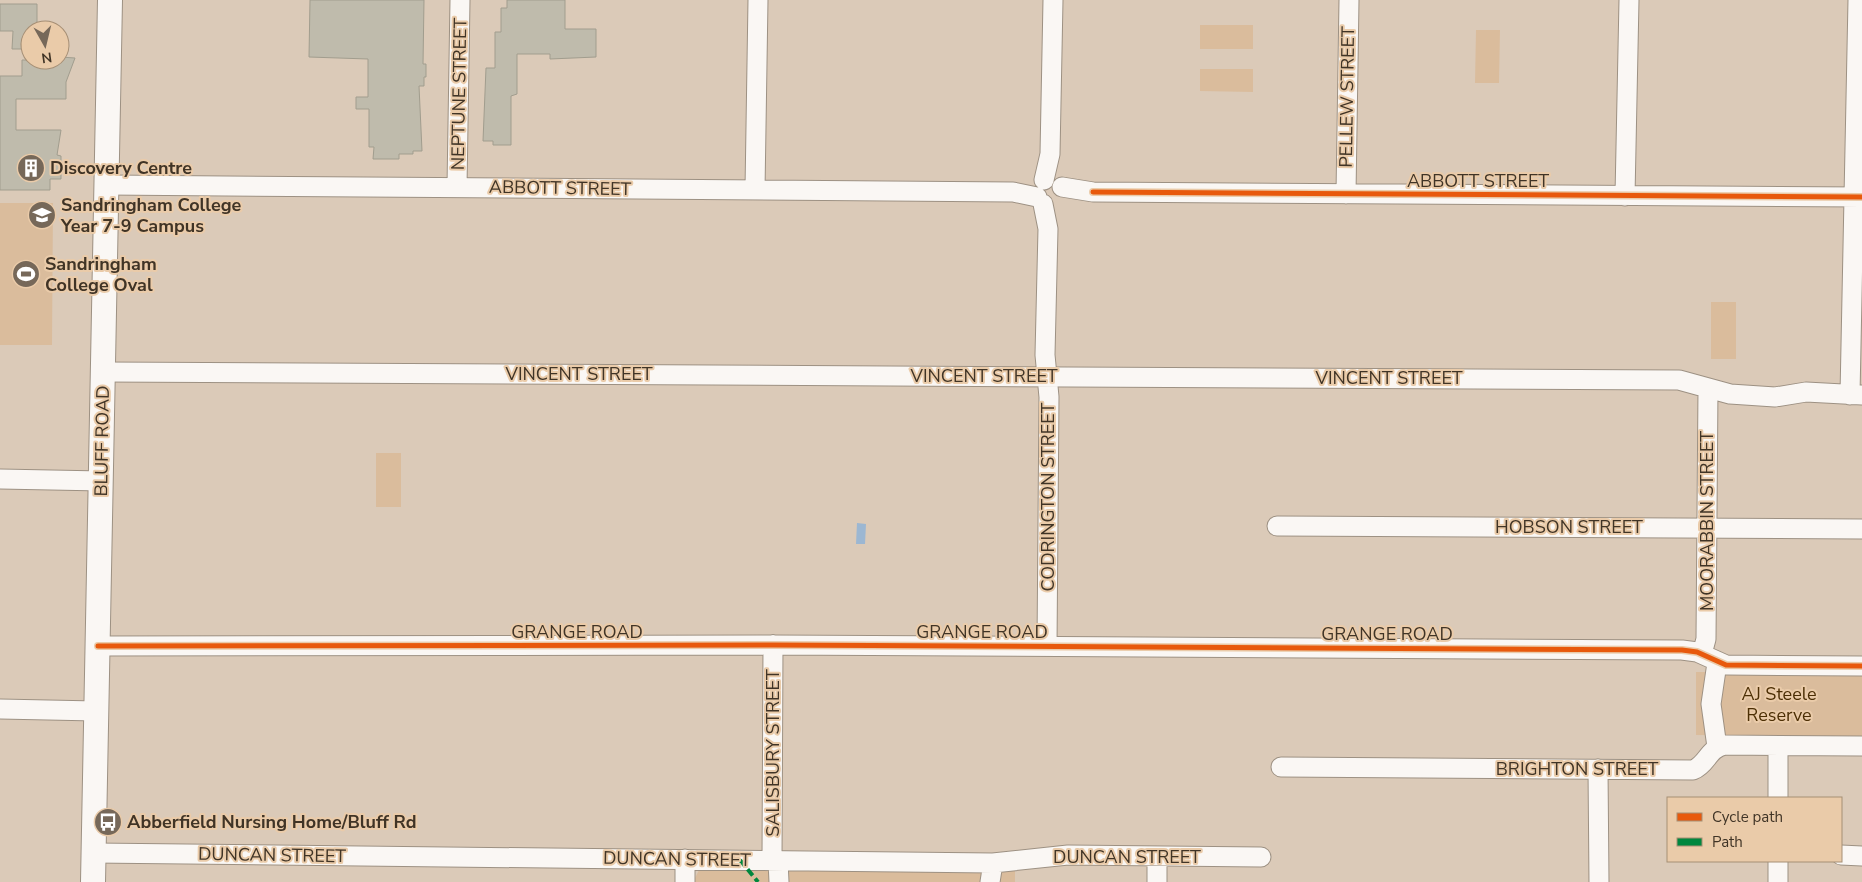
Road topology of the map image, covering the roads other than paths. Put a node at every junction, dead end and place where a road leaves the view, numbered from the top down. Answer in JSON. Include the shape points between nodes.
{"nodes":[{"id":1,"x":110,"y":0,"type":"edge"},
{"id":2,"x":460,"y":0,"type":"edge"},
{"id":3,"x":758,"y":0,"type":"edge"},
{"id":4,"x":1053,"y":0,"type":"edge"},
{"id":5,"x":1349,"y":0,"type":"edge"},
{"id":6,"x":1629,"y":0,"type":"edge"},
{"id":7,"x":1858,"y":0,"type":"edge"},
{"id":8,"x":107,"y":185,"type":"junction"},
{"id":9,"x":457,"y":187,"type":"junction"},
{"id":10,"x":755,"y":190,"type":"junction"},
{"id":11,"x":1049,"y":192,"type":"junction"},
{"id":12,"x":1346,"y":194,"type":"junction"},
{"id":13,"x":1625,"y":196,"type":"junction"},
{"id":14,"x":1858,"y":197,"type":"edge"},
{"id":15,"x":104,"y":372,"type":"junction"},
{"id":16,"x":1048,"y":376,"type":"junction"},
{"id":17,"x":1708,"y":388,"type":"junction"},
{"id":18,"x":1856,"y":395,"type":"edge"},
{"id":19,"x":0,"y":479,"type":"edge"},
{"id":20,"x":102,"y":481,"type":"junction"},
{"id":21,"x":1277,"y":526,"type":"dead end"},
{"id":22,"x":1707,"y":528,"type":"junction"},
{"id":23,"x":1862,"y":529,"type":"edge"},
{"id":24,"x":98,"y":646,"type":"junction"},
{"id":25,"x":774,"y":646,"type":"junction"},
{"id":26,"x":1047,"y":646,"type":"junction"},
{"id":27,"x":1710,"y":659,"type":"junction"},
{"id":28,"x":1862,"y":666,"type":"edge"},
{"id":29,"x":0,"y":709,"type":"edge"},
{"id":30,"x":96,"y":710,"type":"junction"},
{"id":31,"x":1778,"y":746,"type":"junction"},
{"id":32,"x":1862,"y":746,"type":"edge"},
{"id":33,"x":1717,"y":747,"type":"junction"},
{"id":34,"x":1282,"y":767,"type":"dead end"},
{"id":35,"x":1598,"y":769,"type":"junction"},
{"id":36,"x":1778,"y":797,"type":"edge"},
{"id":37,"x":93,"y":854,"type":"junction"},
{"id":38,"x":1842,"y":855,"type":"edge"},
{"id":39,"x":1862,"y":856,"type":"edge"},
{"id":40,"x":1157,"y":857,"type":"junction"},
{"id":41,"x":1261,"y":857,"type":"dead end"},
{"id":42,"x":685,"y":859,"type":"junction"},
{"id":43,"x":775,"y":861,"type":"junction"},
{"id":44,"x":1778,"y":862,"type":"edge"},
{"id":45,"x":993,"y":863,"type":"junction"},
{"id":46,"x":93,"y":882,"type":"edge"},
{"id":47,"x":684,"y":882,"type":"edge"},
{"id":48,"x":780,"y":882,"type":"edge"},
{"id":49,"x":990,"y":882,"type":"edge"},
{"id":50,"x":1157,"y":882,"type":"edge"},
{"id":51,"x":1600,"y":882,"type":"edge"},
{"id":52,"x":1778,"y":882,"type":"edge"}],
"edges":[{"from":1,"to":8,"type":"main road","name":"BLUFF ROAD"},
{"from":2,"to":9,"type":"street","name":"NEPTUNE STREET"},
{"from":3,"to":10,"type":"street"},
{"from":4,"to":11,"type":"street","name":"CODRINGTON STREET"},
{"from":5,"to":12,"type":"street","name":"PELLEW STREET"},
{"from":6,"to":13,"type":"street"},
{"from":7,"to":14,"type":"street"},
{"from":8,"to":9,"type":"street","name":"ABBOTT STREET"},
{"from":8,"to":15,"type":"main road","name":"BLUFF ROAD"},
{"from":9,"to":10,"type":"street","name":"ABBOTT STREET"},
{"from":10,"to":11,"type":"street","name":"ABBOTT STREET"},
{"from":11,"to":12,"type":"street","name":"ABBOTT STREET"},
{"from":11,"to":16,"type":"street","name":"CODRINGTON STREET","via":[[1045,355]]},
{"from":12,"to":13,"type":"street","name":"ABBOTT STREET"},
{"from":13,"to":14,"type":"street","name":"ABBOTT STREET"},
{"from":14,"to":18,"type":"street"},
{"from":15,"to":16,"type":"street","name":"VINCENT STREET"},
{"from":15,"to":20,"type":"main road","name":"BLUFF ROAD"},
{"from":16,"to":17,"type":"street","name":"VINCENT STREET","via":[[1680,380]]},
{"from":16,"to":26,"type":"street","name":"CODRINGTON STREET"},
{"from":17,"to":18,"type":"street","name":"VINCENT STREET","via":[[1730,394],[1775,397],[1801,392]]},
{"from":17,"to":22,"type":"street","name":"MOORABBIN STREET"},
{"from":19,"to":20,"type":"street"},
{"from":20,"to":24,"type":"main road","name":"BLUFF ROAD"},
{"from":21,"to":22,"type":"street","name":"HOBSON STREET"},
{"from":22,"to":23,"type":"street","name":"HOBSON STREET"},
{"from":22,"to":27,"type":"street","name":"MOORABBIN STREET","via":[[1706,639]]},
{"from":24,"to":25,"type":"street","name":"GRANGE ROAD"},
{"from":24,"to":30,"type":"main road","name":"BLUFF ROAD"},
{"from":25,"to":26,"type":"street","name":"GRANGE ROAD"},
{"from":25,"to":43,"type":"street","name":"SALISBURY STREET"},
{"from":26,"to":27,"type":"street","name":"GRANGE ROAD","via":[[1682,650]]},
{"from":27,"to":28,"type":"street","name":"GRANGE ROAD","via":[[1726,665]]},
{"from":27,"to":33,"type":"street","name":"MOORABBIN STREET","via":[[1711,704]]},
{"from":29,"to":30,"type":"street"},
{"from":30,"to":37,"type":"main road","name":"BLUFF ROAD"},
{"from":31,"to":32,"type":"street"},
{"from":31,"to":33,"type":"street"},
{"from":31,"to":36,"type":"street"},
{"from":33,"to":35,"type":"street","name":"BRIGHTON STREET","via":[[1693,770]]},
{"from":34,"to":35,"type":"street","name":"BRIGHTON STREET"},
{"from":35,"to":51,"type":"street"},
{"from":37,"to":42,"type":"street","name":"DUNCAN STREET"},
{"from":37,"to":46,"type":"main road","name":"BLUFF ROAD"},
{"from":38,"to":39,"type":"street"},
{"from":40,"to":41,"type":"street","name":"DUNCAN STREET"},
{"from":40,"to":45,"type":"street","name":"DUNCAN STREET","via":[[1068,855]]},
{"from":40,"to":50,"type":"street"},
{"from":42,"to":43,"type":"street","name":"DUNCAN STREET"},
{"from":42,"to":47,"type":"street"},
{"from":43,"to":45,"type":"street","name":"DUNCAN STREET"},
{"from":43,"to":48,"type":"street","name":"SALISBURY STREET"},
{"from":44,"to":52,"type":"street"},
{"from":45,"to":49,"type":"street"}]}
